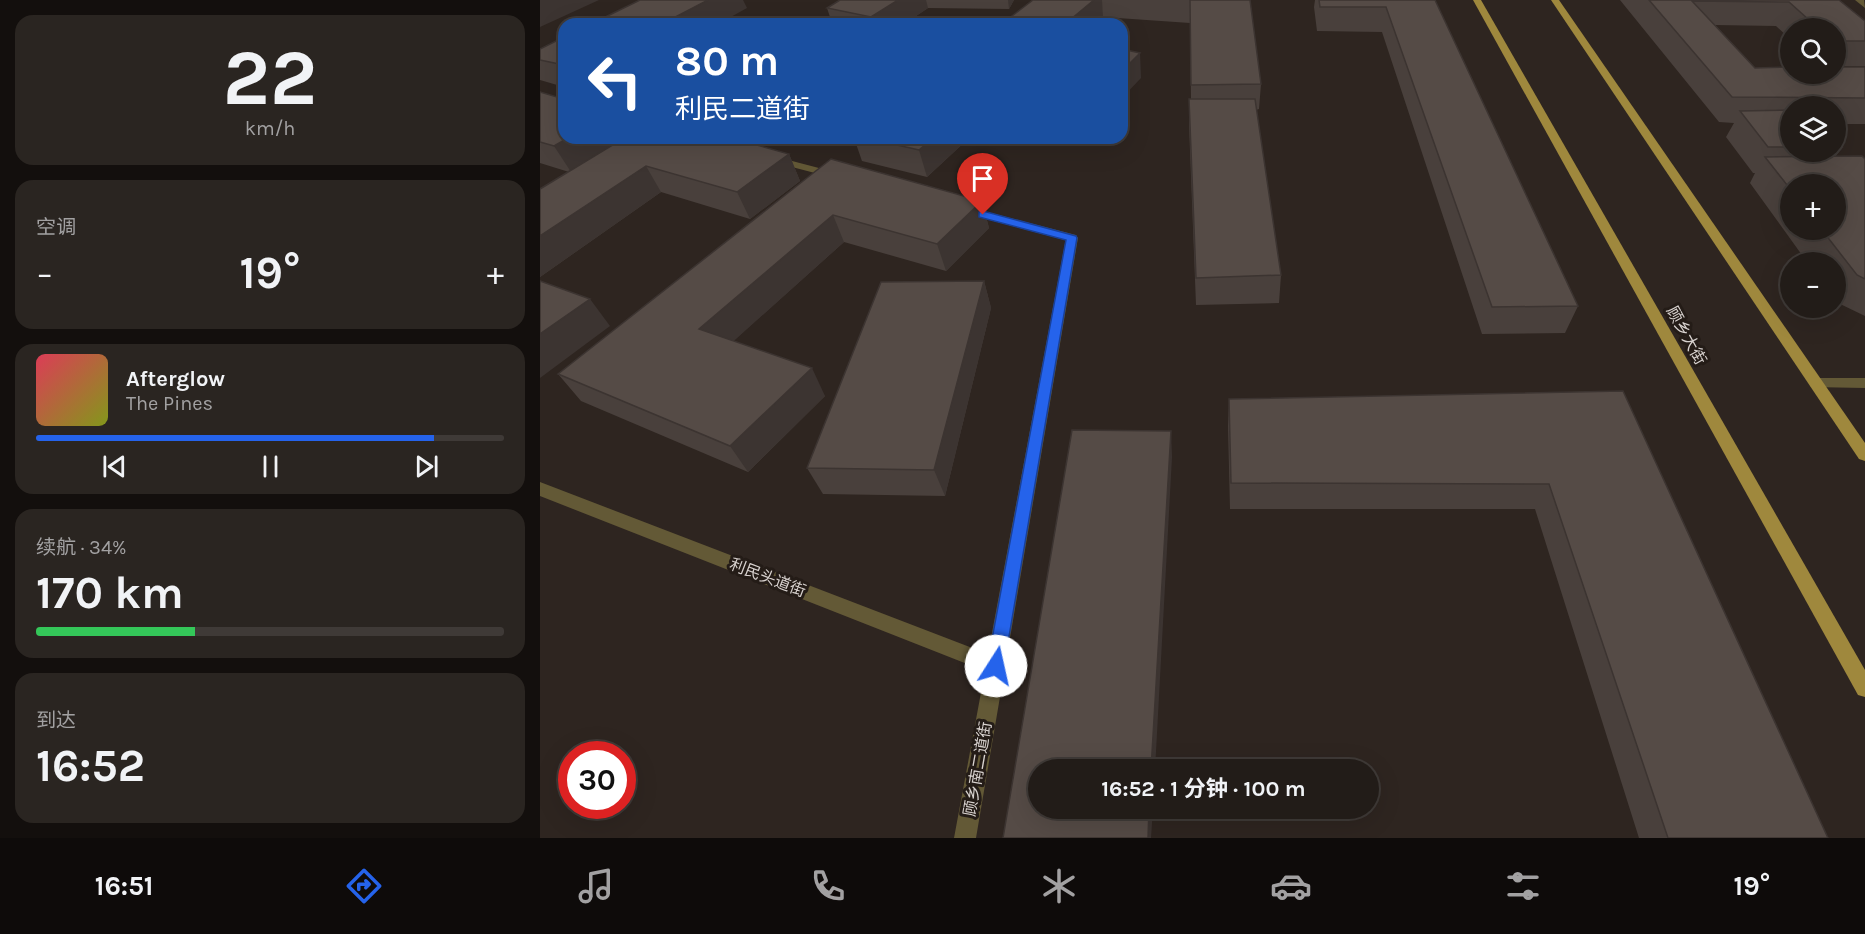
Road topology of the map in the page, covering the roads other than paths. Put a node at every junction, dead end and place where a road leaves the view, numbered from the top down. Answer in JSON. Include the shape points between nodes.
{"nodes":[{"id":1,"x":1478,"y":0,"type":"edge"},
{"id":2,"x":1555,"y":0,"type":"edge"},
{"id":3,"x":1859,"y":0,"type":"edge"},
{"id":4,"x":1865,"y":5,"type":"edge"},
{"id":5,"x":762,"y":156,"type":"edge"},
{"id":6,"x":842,"y":177,"type":"edge"},
{"id":7,"x":957,"y":208,"type":"edge"},
{"id":8,"x":1816,"y":383,"type":"junction"},
{"id":9,"x":1865,"y":383,"type":"edge"},
{"id":10,"x":1865,"y":455,"type":"edge"},
{"id":11,"x":540,"y":489,"type":"edge"},
{"id":12,"x":996,"y":666,"type":"junction"},
{"id":13,"x":1865,"y":687,"type":"edge"},
{"id":14,"x":965,"y":838,"type":"edge"}],
"edges":[{"from":1,"to":13,"type":"main road","name":"顾乡大街"},
{"from":2,"to":8,"type":"main road"},
{"from":3,"to":4,"type":"street"},
{"from":5,"to":6,"type":"street"},
{"from":7,"to":12,"type":"street","name":"顾乡南二道街","via":[[1072,238]]},
{"from":8,"to":9,"type":"street"},
{"from":8,"to":10,"type":"main road"},
{"from":11,"to":12,"type":"street","name":"利民头道街"},
{"from":12,"to":14,"type":"street","name":"顾乡南二道街"}]}
